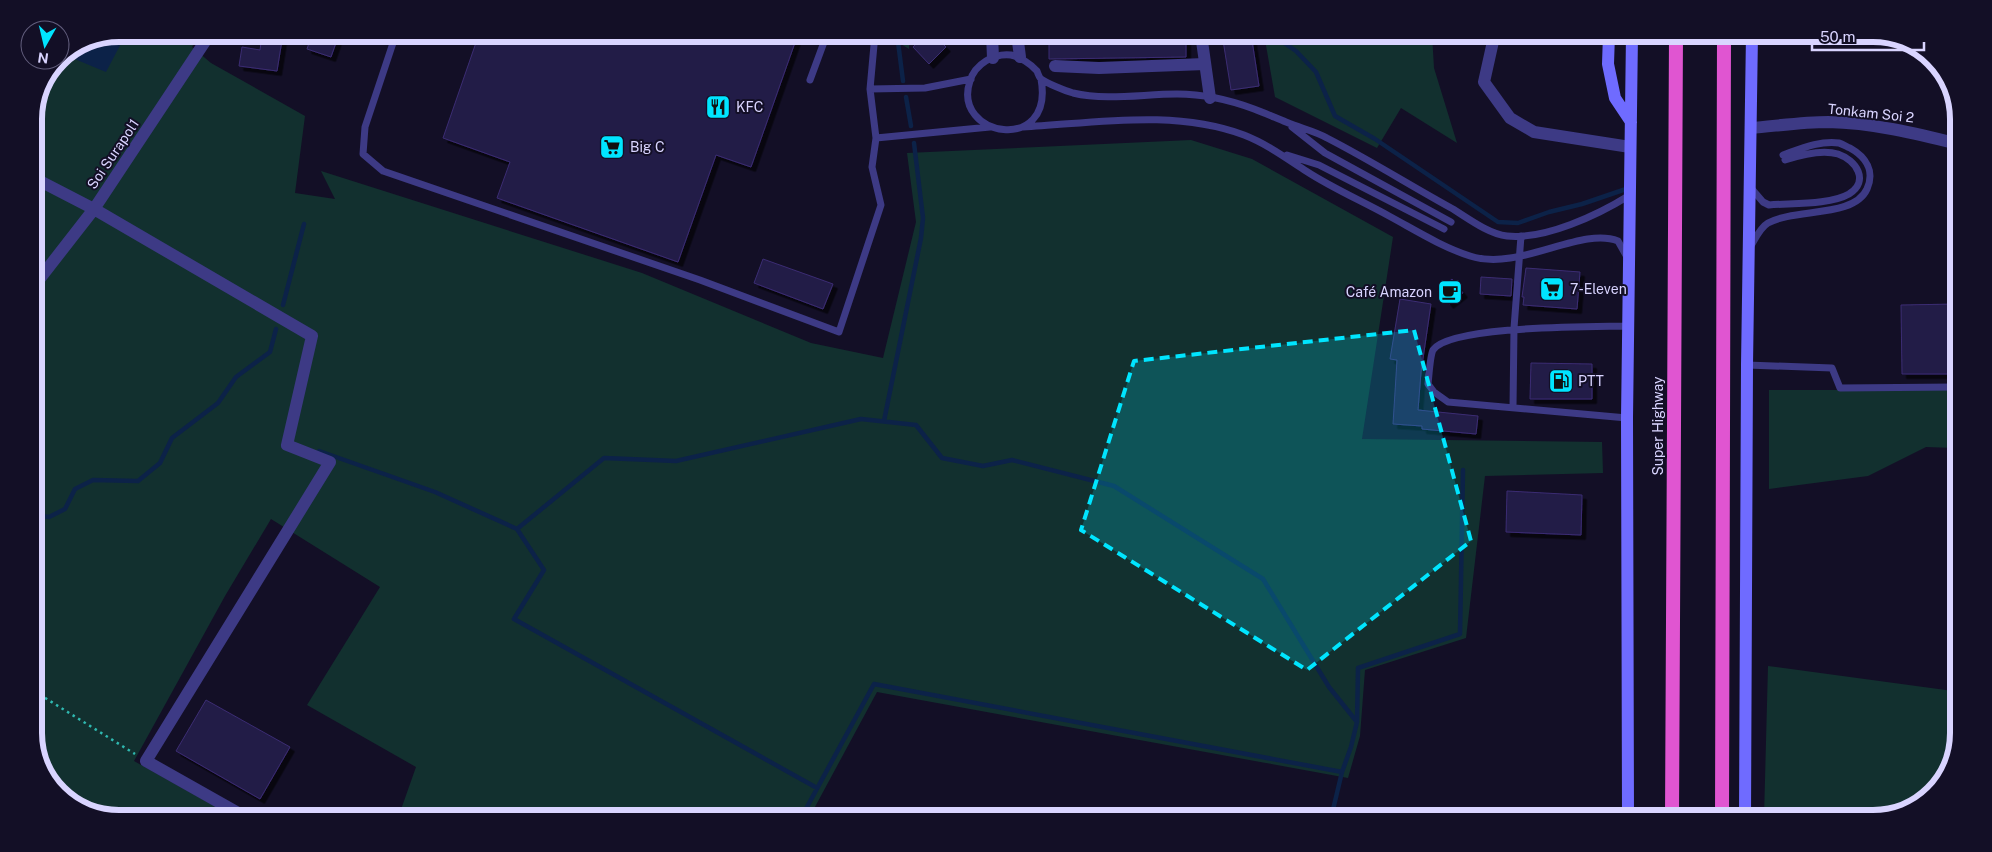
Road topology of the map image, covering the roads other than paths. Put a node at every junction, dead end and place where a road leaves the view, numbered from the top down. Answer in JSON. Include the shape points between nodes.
{"nodes":[{"id":1,"x":204,"y":43,"type":"edge"},
{"id":2,"x":393,"y":43,"type":"edge"},
{"id":3,"x":823,"y":43,"type":"edge"},
{"id":4,"x":874,"y":43,"type":"edge"},
{"id":5,"x":992,"y":43,"type":"edge"},
{"id":6,"x":1019,"y":43,"type":"edge"},
{"id":7,"x":1202,"y":43,"type":"edge"},
{"id":8,"x":1493,"y":43,"type":"edge"},
{"id":9,"x":1608,"y":43,"type":"edge"},
{"id":10,"x":1632,"y":43,"type":"edge"},
{"id":11,"x":1676,"y":43,"type":"edge"},
{"id":12,"x":1724,"y":43,"type":"edge"},
{"id":13,"x":1752,"y":43,"type":"edge"},
{"id":14,"x":1020,"y":57,"type":"junction"},
{"id":15,"x":993,"y":58,"type":"junction"},
{"id":16,"x":1205,"y":64,"type":"junction"},
{"id":17,"x":1055,"y":66,"type":"dead end"},
{"id":18,"x":970,"y":79,"type":"junction"},
{"id":19,"x":1041,"y":79,"type":"junction"},
{"id":20,"x":810,"y":80,"type":"dead end"},
{"id":21,"x":870,"y":89,"type":"junction"},
{"id":22,"x":1210,"y":98,"type":"junction"},
{"id":23,"x":1286,"y":122,"type":"junction"},
{"id":24,"x":1631,"y":122,"type":"junction"},
{"id":25,"x":990,"y":126,"type":"junction"},
{"id":26,"x":1022,"y":127,"type":"junction"},
{"id":27,"x":1751,"y":128,"type":"junction"},
{"id":28,"x":876,"y":138,"type":"junction"},
{"id":29,"x":1949,"y":142,"type":"edge"},
{"id":30,"x":1630,"y":147,"type":"junction"},
{"id":31,"x":1279,"y":152,"type":"junction"},
{"id":32,"x":43,"y":183,"type":"edge"},
{"id":33,"x":1750,"y":186,"type":"junction"},
{"id":34,"x":1630,"y":195,"type":"junction"},
{"id":35,"x":94,"y":209,"type":"junction"},
{"id":36,"x":1451,"y":222,"type":"dead end"},
{"id":37,"x":1444,"y":229,"type":"dead end"},
{"id":38,"x":1520,"y":236,"type":"junction"},
{"id":39,"x":1749,"y":249,"type":"junction"},
{"id":40,"x":1520,"y":258,"type":"junction"},
{"id":41,"x":1629,"y":262,"type":"junction"},
{"id":42,"x":43,"y":274,"type":"edge"},
{"id":43,"x":1628,"y":326,"type":"junction"},
{"id":44,"x":1514,"y":328,"type":"junction"},
{"id":45,"x":1747,"y":365,"type":"junction"},
{"id":46,"x":1949,"y":387,"type":"edge"},
{"id":47,"x":1513,"y":406,"type":"junction"},
{"id":48,"x":1627,"y":418,"type":"junction"},
{"id":49,"x":233,"y":810,"type":"edge"},
{"id":50,"x":1628,"y":810,"type":"edge"},
{"id":51,"x":1672,"y":810,"type":"edge"},
{"id":52,"x":1722,"y":810,"type":"edge"},
{"id":53,"x":1745,"y":810,"type":"edge"}],
"edges":[{"from":1,"to":35,"type":"street","name":"Soi Surapol1"},
{"from":2,"to":28,"type":"lane","via":[[365,127],[362,154],[383,170],[839,332],[881,205],[872,167]]},
{"from":3,"to":20,"type":"lane"},
{"from":4,"to":21,"type":"lane"},
{"from":5,"to":15,"type":"street"},
{"from":6,"to":14,"type":"street"},
{"from":7,"to":16,"type":"street"},
{"from":8,"to":30,"type":"street","via":[[1484,82],[1510,118],[1534,132]]},
{"from":9,"to":24,"type":"main road","via":[[1608,64],[1615,98]]},
{"from":10,"to":24,"type":"main road"},
{"from":11,"to":51,"type":"highway","name":"Super Highway"},
{"from":12,"to":52,"type":"highway"},
{"from":13,"to":27,"type":"main road"},
{"from":14,"to":15,"type":"lane"},
{"from":14,"to":19,"type":"lane","via":[[1035,69]]},
{"from":15,"to":18,"type":"lane","via":[[981,64]]},
{"from":16,"to":17,"type":"street","via":[[1099,68]]},
{"from":16,"to":22,"type":"street"},
{"from":18,"to":21,"type":"lane","via":[[925,88]]},
{"from":18,"to":25,"type":"lane","via":[[969,99],[976,116]]},
{"from":19,"to":22,"type":"lane","via":[[1069,92],[1088,96],[1180,94]]},
{"from":19,"to":26,"type":"lane","via":[[1043,101],[1037,114]]},
{"from":21,"to":28,"type":"lane"},
{"from":22,"to":23,"type":"lane","via":[[1232,102]]},
{"from":23,"to":36,"type":"lane","via":[[1325,153]]},
{"from":23,"to":38,"type":"lane","via":[[1326,137],[1490,230],[1506,236]]},
{"from":24,"to":30,"type":"main road"},
{"from":25,"to":26,"type":"lane","via":[[1010,130]]},
{"from":25,"to":28,"type":"lane"},
{"from":26,"to":31,"type":"lane","via":[[1157,119],[1196,122],[1245,135]]},
{"from":27,"to":29,"type":"street","name":"Tonkam Soi 2","via":[[1827,122],[1912,132]]},
{"from":27,"to":33,"type":"main road"},
{"from":30,"to":34,"type":"main road"},
{"from":31,"to":37,"type":"lane","via":[[1320,165]]},
{"from":31,"to":40,"type":"lane","via":[[1306,172],[1444,245],[1472,257]]},
{"from":32,"to":35,"type":"street"},
{"from":33,"to":39,"type":"main road"},
{"from":33,"to":39,"type":"lane","via":[[1763,202],[1769,204],[1836,199],[1850,193],[1860,176],[1852,161],[1838,154],[1784,157],[1810,145],[1840,143],[1867,162],[1870,177],[1866,190],[1856,202],[1838,209],[1805,212],[1768,223]]},
{"from":34,"to":38,"type":"lane","via":[[1599,214],[1536,235]]},
{"from":34,"to":41,"type":"main road"},
{"from":35,"to":42,"type":"street","name":"Soi Surapol1"},
{"from":35,"to":49,"type":"street","via":[[312,336],[287,445],[330,462],[146,761]]},
{"from":38,"to":40,"type":"lane"},
{"from":39,"to":45,"type":"main road"},
{"from":40,"to":41,"type":"lane","via":[[1602,238],[1618,241]]},
{"from":40,"to":44,"type":"lane"},
{"from":41,"to":43,"type":"main road"},
{"from":43,"to":44,"type":"lane"},
{"from":43,"to":48,"type":"main road"},
{"from":44,"to":47,"type":"lane"},
{"from":44,"to":47,"type":"lane","via":[[1443,341],[1433,351],[1428,384],[1448,402]]},
{"from":45,"to":46,"type":"lane","via":[[1832,368],[1840,388]]},
{"from":45,"to":53,"type":"main road"},
{"from":47,"to":48,"type":"lane"},
{"from":48,"to":50,"type":"main road"}]}
